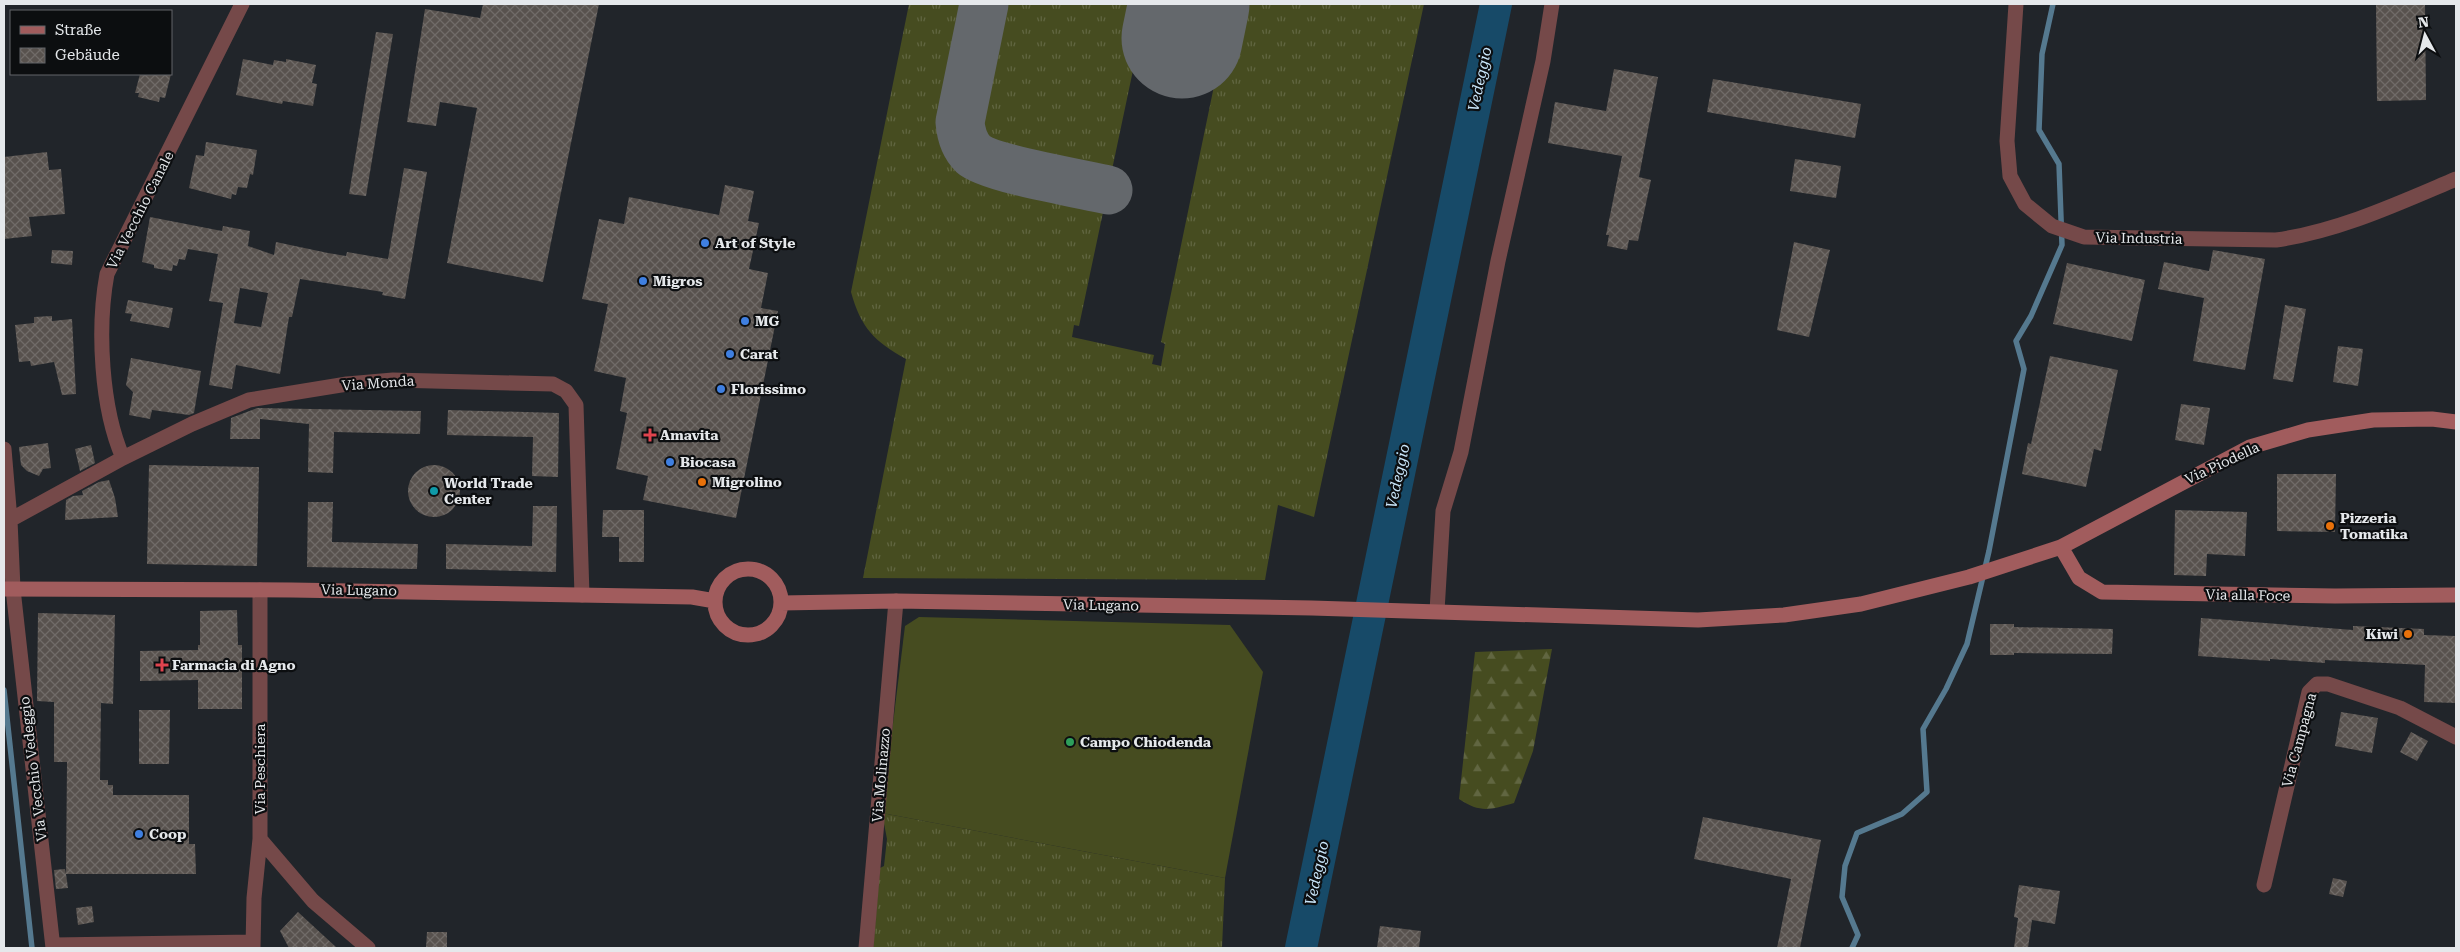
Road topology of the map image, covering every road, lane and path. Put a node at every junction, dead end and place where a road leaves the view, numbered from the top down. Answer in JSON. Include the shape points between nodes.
{"nodes":[{"id":1,"x":242,"y":4,"type":"edge"},
{"id":2,"x":1552,"y":4,"type":"edge"},
{"id":3,"x":2016,"y":4,"type":"edge"},
{"id":4,"x":2456,"y":179,"type":"edge"},
{"id":5,"x":2456,"y":422,"type":"edge"},
{"id":6,"x":4,"y":450,"type":"edge"},
{"id":7,"x":123,"y":458,"type":"junction"},
{"id":8,"x":10,"y":520,"type":"junction"},
{"id":9,"x":2060,"y":547,"type":"junction"},
{"id":10,"x":1969,"y":577,"type":"joint"},
{"id":11,"x":9,"y":589,"type":"edge"},
{"id":12,"x":260,"y":590,"type":"junction"},
{"id":13,"x":582,"y":595,"type":"junction"},
{"id":14,"x":2456,"y":595,"type":"edge"},
{"id":15,"x":896,"y":601,"type":"junction"},
{"id":16,"x":715,"y":602,"type":"junction"},
{"id":17,"x":782,"y":603,"type":"junction"},
{"id":18,"x":1437,"y":611,"type":"junction"},
{"id":19,"x":2456,"y":737,"type":"edge"},
{"id":20,"x":260,"y":839,"type":"junction"},
{"id":21,"x":2264,"y":885,"type":"dead end"},
{"id":22,"x":252,"y":945,"type":"edge"},
{"id":23,"x":53,"y":947,"type":"edge"},
{"id":24,"x":368,"y":948,"type":"edge"},
{"id":25,"x":866,"y":948,"type":"edge"}],
"edges":[{"from":1,"to":7,"type":"street","name":"Via Vecchio Canale","via":[[107,274],[101,341],[113,435]]},
{"from":2,"to":18,"type":"street","via":[[1543,61],[1498,261],[1461,452],[1443,511]]},
{"from":3,"to":4,"type":"street","name":"Via Industria","via":[[2007,140],[2010,176],[2025,204],[2052,226],[2084,237],[2276,240],[2306,236],[2361,219]]},
{"from":5,"to":9,"type":"main road","name":"Via Piodella","via":[[2372,420],[2308,430],[2250,448]]},
{"from":6,"to":8,"type":"street","name":"Via Vecchio Vedeggio"},
{"from":7,"to":8,"type":"street","name":"Via Monda"},
{"from":7,"to":13,"type":"street","name":"Via Monda","via":[[249,400],[393,380],[553,384],[566,391],[576,405]]},
{"from":8,"to":11,"type":"street","name":"Via Vecchio Vedeggio"},
{"from":9,"to":10,"type":"main road","name":"Via Piodella"},
{"from":9,"to":14,"type":"main road","name":"Via alla Foce","via":[[2079,578],[2102,592]]},
{"from":10,"to":18,"type":"main road","name":"Via Lugano","via":[[1861,604],[1784,615],[1698,620]]},
{"from":11,"to":12,"type":"main road","name":"Via Lugano"},
{"from":11,"to":23,"type":"street","name":"Via Vecchio Vedeggio"},
{"from":12,"to":13,"type":"main road","name":"Via Lugano"},
{"from":12,"to":20,"type":"street","name":"Via Peschiera"},
{"from":13,"to":16,"type":"main road","name":"Via Lugano","via":[[692,597]]},
{"from":15,"to":17,"type":"main road","name":"Via Lugano"},
{"from":15,"to":18,"type":"main road","name":"Via Lugano"},
{"from":15,"to":25,"type":"street","name":"Via Molinazzo"},
{"from":16,"to":17,"type":"main road","via":[[716,613],[722,623],[742,635],[753,635],[768,628],[779,614]]},
{"from":16,"to":17,"type":"main road","via":[[723,580],[742,569],[754,569],[771,578],[781,594]]},
{"from":19,"to":21,"type":"street","name":"Via Campagna","via":[[2380,700],[2328,684],[2312,687]]},
{"from":20,"to":22,"type":"street","name":"Via Peschiera"},
{"from":20,"to":24,"type":"street","via":[[314,901]]},
{"from":22,"to":23,"type":"street"}]}
